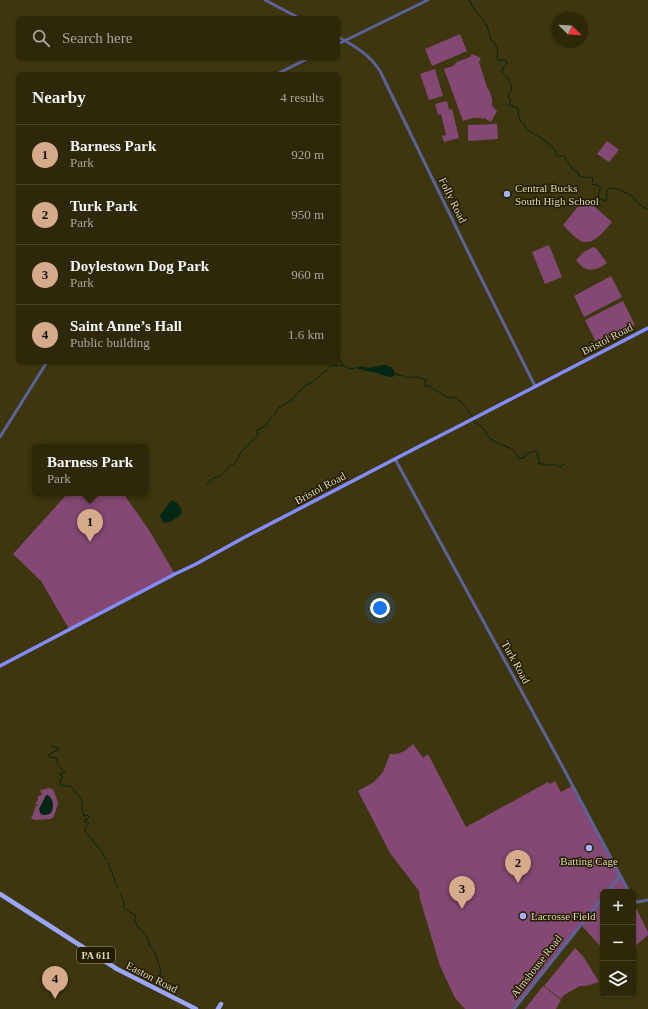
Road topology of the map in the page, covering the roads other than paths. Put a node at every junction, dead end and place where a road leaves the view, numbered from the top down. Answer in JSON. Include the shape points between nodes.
{"nodes":[{"id":1,"x":265,"y":0,"type":"edge"},
{"id":2,"x":428,"y":0,"type":"edge"},
{"id":3,"x":296,"y":16,"type":"edge"},
{"id":4,"x":352,"y":36,"type":"junction"},
{"id":5,"x":340,"y":38,"type":"edge"},
{"id":6,"x":344,"y":40,"type":"junction"},
{"id":7,"x":340,"y":43,"type":"edge"},
{"id":8,"x":352,"y":44,"type":"junction"},
{"id":9,"x":305,"y":60,"type":"edge"},
{"id":10,"x":281,"y":72,"type":"edge"},
{"id":11,"x":648,"y":328,"type":"edge"},
{"id":12,"x":46,"y":364,"type":"edge"},
{"id":13,"x":535,"y":386,"type":"junction"},
{"id":14,"x":0,"y":437,"type":"edge"},
{"id":15,"x":395,"y":459,"type":"junction"},
{"id":16,"x":0,"y":666,"type":"edge"},
{"id":17,"x":620,"y":876,"type":"junction"},
{"id":18,"x":609,"y":889,"type":"edge"},
{"id":19,"x":627,"y":889,"type":"edge"},
{"id":20,"x":0,"y":894,"type":"edge"},
{"id":21,"x":648,"y":900,"type":"edge"},
{"id":22,"x":600,"y":901,"type":"edge"},
{"id":23,"x":636,"y":901,"type":"edge"},
{"id":24,"x":196,"y":1009,"type":"edge"},
{"id":25,"x":514,"y":1009,"type":"edge"}],
"edges":[{"from":1,"to":3,"type":"street"},
{"from":2,"to":4,"type":"street"},
{"from":4,"to":6,"type":"street"},
{"from":4,"to":8,"type":"street"},
{"from":5,"to":6,"type":"street","name":"Folly Road"},
{"from":6,"to":7,"type":"street"},
{"from":6,"to":8,"type":"street","name":"Folly Road"},
{"from":8,"to":13,"type":"street","name":"Folly Road","via":[[374,61],[380,71]]},
{"from":9,"to":10,"type":"street"},
{"from":11,"to":13,"type":"main road","name":"Bristol Road"},
{"from":12,"to":14,"type":"street"},
{"from":13,"to":15,"type":"main road","name":"Bristol Road"},
{"from":15,"to":16,"type":"main road","name":"Bristol Road"},
{"from":15,"to":17,"type":"street","name":"Turk Road"},
{"from":17,"to":18,"type":"street"},
{"from":17,"to":19,"type":"street"},
{"from":20,"to":24,"type":"highway","name":"Easton Road","number":"PA 611","via":[[117,969]]},
{"from":21,"to":23,"type":"street"},
{"from":22,"to":25,"type":"street","name":"Almshouse Road"}]}
